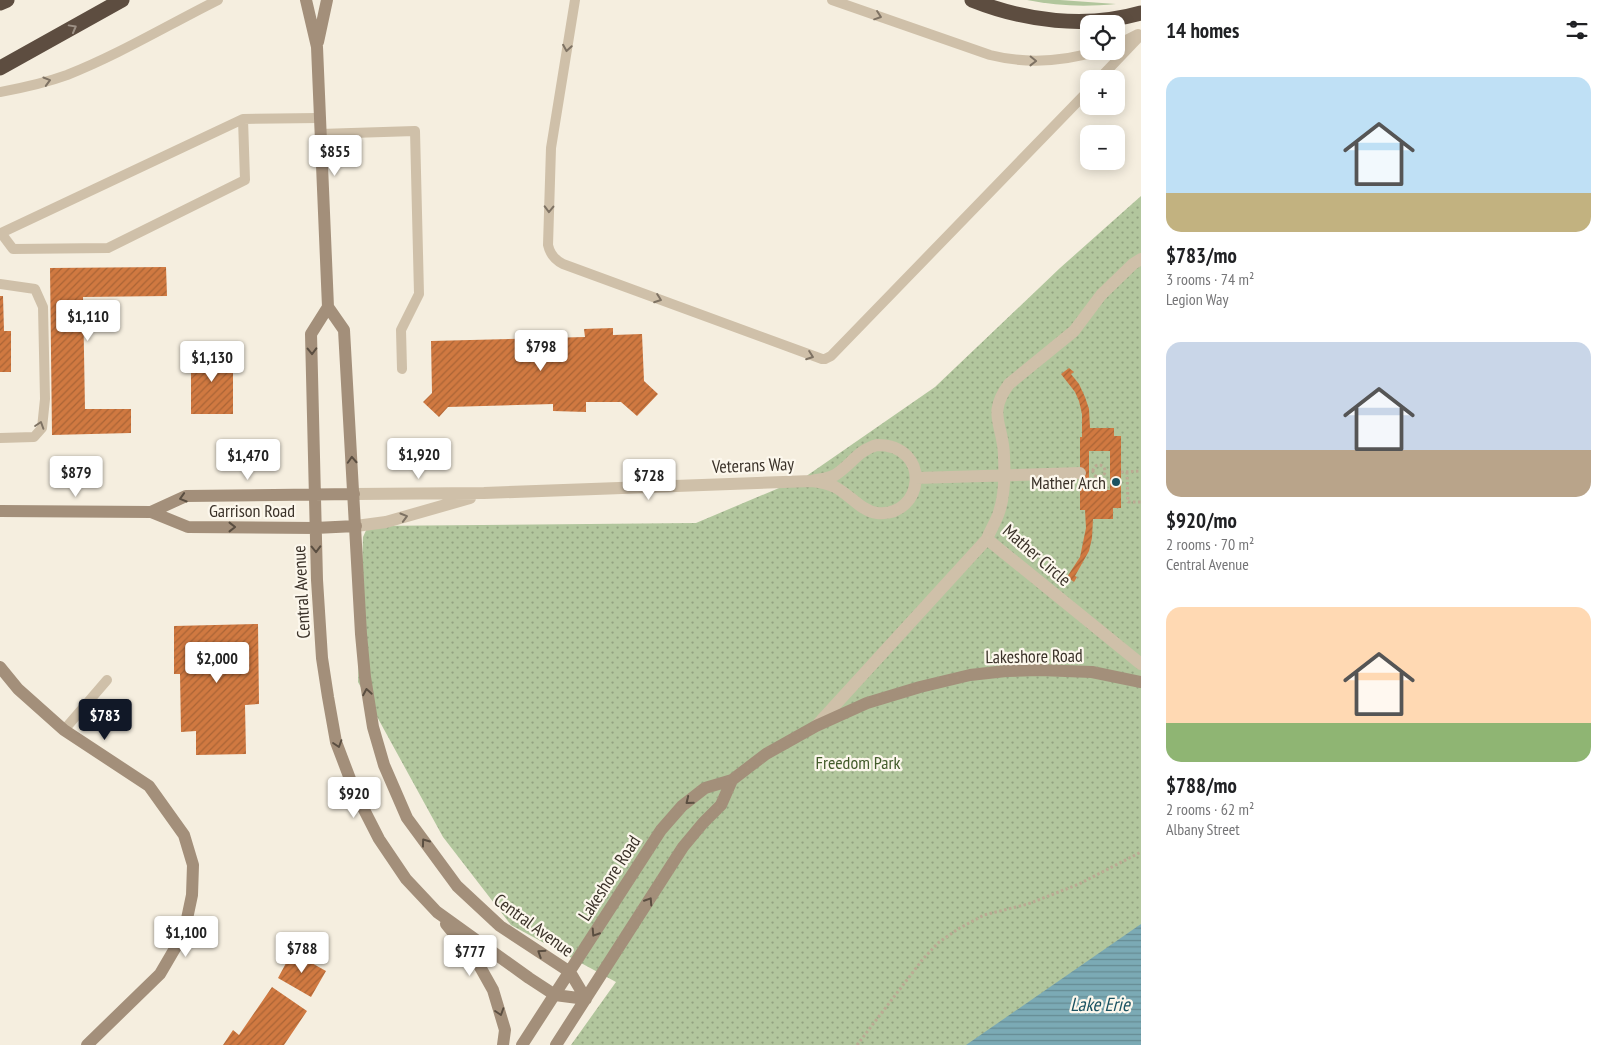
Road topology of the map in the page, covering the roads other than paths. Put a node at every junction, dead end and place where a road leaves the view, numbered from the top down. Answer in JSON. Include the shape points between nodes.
{"nodes":[{"id":1,"x":7,"y":0,"type":"edge"},
{"id":2,"x":122,"y":0,"type":"edge"},
{"id":3,"x":218,"y":0,"type":"edge"},
{"id":4,"x":306,"y":0,"type":"edge"},
{"id":5,"x":327,"y":0,"type":"edge"},
{"id":6,"x":575,"y":0,"type":"edge"},
{"id":7,"x":832,"y":0,"type":"edge"},
{"id":8,"x":972,"y":0,"type":"edge"},
{"id":9,"x":0,"y":3,"type":"edge"},
{"id":10,"x":1141,"y":13,"type":"edge"},
{"id":11,"x":1141,"y":33,"type":"edge"},
{"id":12,"x":1125,"y":41,"type":"edge"},
{"id":13,"x":317,"y":47,"type":"junction"},
{"id":14,"x":1080,"y":55,"type":"edge"},
{"id":15,"x":4,"y":65,"type":"edge"},
{"id":16,"x":1107,"y":70,"type":"edge"},
{"id":17,"x":0,"y":92,"type":"edge"},
{"id":18,"x":1080,"y":99,"type":"edge"},
{"id":19,"x":319,"y":118,"type":"junction"},
{"id":20,"x":243,"y":119,"type":"junction"},
{"id":21,"x":320,"y":134,"type":"junction"},
{"id":22,"x":1141,"y":259,"type":"edge"},
{"id":23,"x":0,"y":284,"type":"edge"},
{"id":24,"x":328,"y":307,"type":"junction"},
{"id":25,"x":402,"y":369,"type":"dead end"},
{"id":26,"x":0,"y":438,"type":"edge"},
{"id":27,"x":1080,"y":473,"type":"dead end"},
{"id":28,"x":1004,"y":475,"type":"junction"},
{"id":29,"x":916,"y":478,"type":"junction"},
{"id":30,"x":812,"y":480,"type":"junction"},
{"id":31,"x":315,"y":494,"type":"junction"},
{"id":32,"x":354,"y":494,"type":"junction"},
{"id":33,"x":484,"y":494,"type":"junction"},
{"id":34,"x":0,"y":511,"type":"edge"},
{"id":35,"x":151,"y":512,"type":"junction"},
{"id":36,"x":356,"y":526,"type":"junction"},
{"id":37,"x":316,"y":528,"type":"junction"},
{"id":38,"x":987,"y":539,"type":"junction"},
{"id":39,"x":1141,"y":664,"type":"edge"},
{"id":40,"x":0,"y":667,"type":"edge"},
{"id":41,"x":107,"y":680,"type":"dead end"},
{"id":42,"x":1141,"y":682,"type":"edge"},
{"id":43,"x":816,"y":726,"type":"junction"},
{"id":44,"x":64,"y":730,"type":"junction"},
{"id":45,"x":732,"y":780,"type":"junction"},
{"id":46,"x":437,"y":912,"type":"junction"},
{"id":47,"x":570,"y":972,"type":"junction"},
{"id":48,"x":555,"y":995,"type":"junction"},
{"id":49,"x":586,"y":999,"type":"junction"},
{"id":50,"x":87,"y":1045,"type":"edge"},
{"id":51,"x":503,"y":1045,"type":"edge"},
{"id":52,"x":522,"y":1045,"type":"edge"},
{"id":53,"x":556,"y":1045,"type":"edge"}],
"edges":[{"from":1,"to":9,"type":"highway"},
{"from":15,"to":2,"type":"highway","one_way":true},
{"from":17,"to":3,"type":"lane","one_way":true,"via":[[66,75]]},
{"from":4,"to":13,"type":"main road"},
{"from":5,"to":13,"type":"main road"},
{"from":6,"to":18,"type":"lane","one_way":true,"via":[[551,148],[548,244],[552,256],[557,262],[818,358],[831,356]]},
{"from":7,"to":14,"type":"lane","one_way":true,"via":[[1006,59],[1050,61]]},
{"from":8,"to":10,"type":"highway","via":[[1012,13],[1050,20],[1102,21]]},
{"from":11,"to":12,"type":"lane"},
{"from":11,"to":16,"type":"lane"},
{"from":13,"to":19,"type":"main road"},
{"from":19,"to":20,"type":"lane"},
{"from":19,"to":21,"type":"main road"},
{"from":20,"to":20,"type":"lane","via":[[198,140],[1,233],[13,249],[108,248],[245,180]]},
{"from":21,"to":24,"type":"main road"},
{"from":21,"to":25,"type":"lane","via":[[414,131],[419,294],[401,330]]},
{"from":22,"to":28,"type":"street","name":"Mather Circle","via":[[1101,295],[1074,331],[1002,393],[997,414]]},
{"from":26,"to":23,"type":"lane","one_way":true,"via":[[34,438],[42,428],[45,399],[43,307],[34,290]]},
{"from":24,"to":31,"type":"main road","name":"Central Avenue","one_way":true,"via":[[311,334]]},
{"from":32,"to":24,"type":"main road","name":"Central Avenue","one_way":true,"via":[[344,330]]},
{"from":27,"to":28,"type":"street"},
{"from":28,"to":29,"type":"street"},
{"from":28,"to":38,"type":"street","name":"Mather Circle","via":[[999,514]]},
{"from":29,"to":30,"type":"street","name":"Veterans Way","via":[[909,500],[884,513],[867,510],[834,486]]},
{"from":29,"to":30,"type":"street","name":"Veterans Way","via":[[911,461],[904,453],[894,447],[877,445],[861,452],[834,476]]},
{"from":30,"to":33,"type":"street","name":"Veterans Way"},
{"from":31,"to":32,"type":"main road","name":"Garrison Road"},
{"from":31,"to":35,"type":"main road","name":"Garrison Road","one_way":true,"via":[[186,496]]},
{"from":31,"to":37,"type":"main road","name":"Central Avenue"},
{"from":32,"to":33,"type":"street","name":"Veterans Way"},
{"from":32,"to":36,"type":"main road","name":"Central Avenue"},
{"from":36,"to":33,"type":"street","name":"Veterans Way","one_way":true,"via":[[386,522]]},
{"from":34,"to":35,"type":"main road","name":"Garrison Road"},
{"from":35,"to":37,"type":"main road","name":"Garrison Road","one_way":true,"via":[[188,527]]},
{"from":36,"to":37,"type":"main road","name":"Garrison Road"},
{"from":47,"to":36,"type":"main road","name":"Central Avenue","one_way":true,"via":[[500,926],[457,886],[408,818],[384,765],[373,727],[361,634]]},
{"from":37,"to":46,"type":"main road","name":"Central Avenue","one_way":true,"via":[[322,658],[336,742],[355,792],[379,839],[406,879]]},
{"from":38,"to":39,"type":"street","name":"Mather Circle"},
{"from":38,"to":43,"type":"street","name":"Lakeshore Road"},
{"from":40,"to":44,"type":"main road","via":[[18,689]]},
{"from":41,"to":44,"type":"lane"},
{"from":42,"to":43,"type":"main road","name":"Lakeshore Road","via":[[1092,672],[1006,670],[920,687],[867,703]]},
{"from":43,"to":45,"type":"main road","name":"Lakeshore Road","via":[[766,754]]},
{"from":44,"to":50,"type":"main road","via":[[149,786],[184,835],[193,865],[192,895],[184,933],[160,974]]},
{"from":45,"to":47,"type":"main road","name":"Lakeshore Road","one_way":true,"via":[[706,788],[682,806],[661,830]]},
{"from":49,"to":45,"type":"main road","name":"Lakeshore Road","one_way":true,"via":[[683,847],[722,804]]},
{"from":46,"to":48,"type":"main road","name":"Central Avenue"},
{"from":46,"to":51,"type":"main road","one_way":true,"via":[[479,966],[493,990],[505,1030]]},
{"from":47,"to":48,"type":"main road","name":"Lakeshore Road"},
{"from":47,"to":49,"type":"main road","name":"Central Avenue"},
{"from":48,"to":49,"type":"main road","name":"Central Avenue"},
{"from":48,"to":52,"type":"main road","name":"Lakeshore Road"},
{"from":49,"to":53,"type":"main road","name":"Lakeshore Road"}]}
